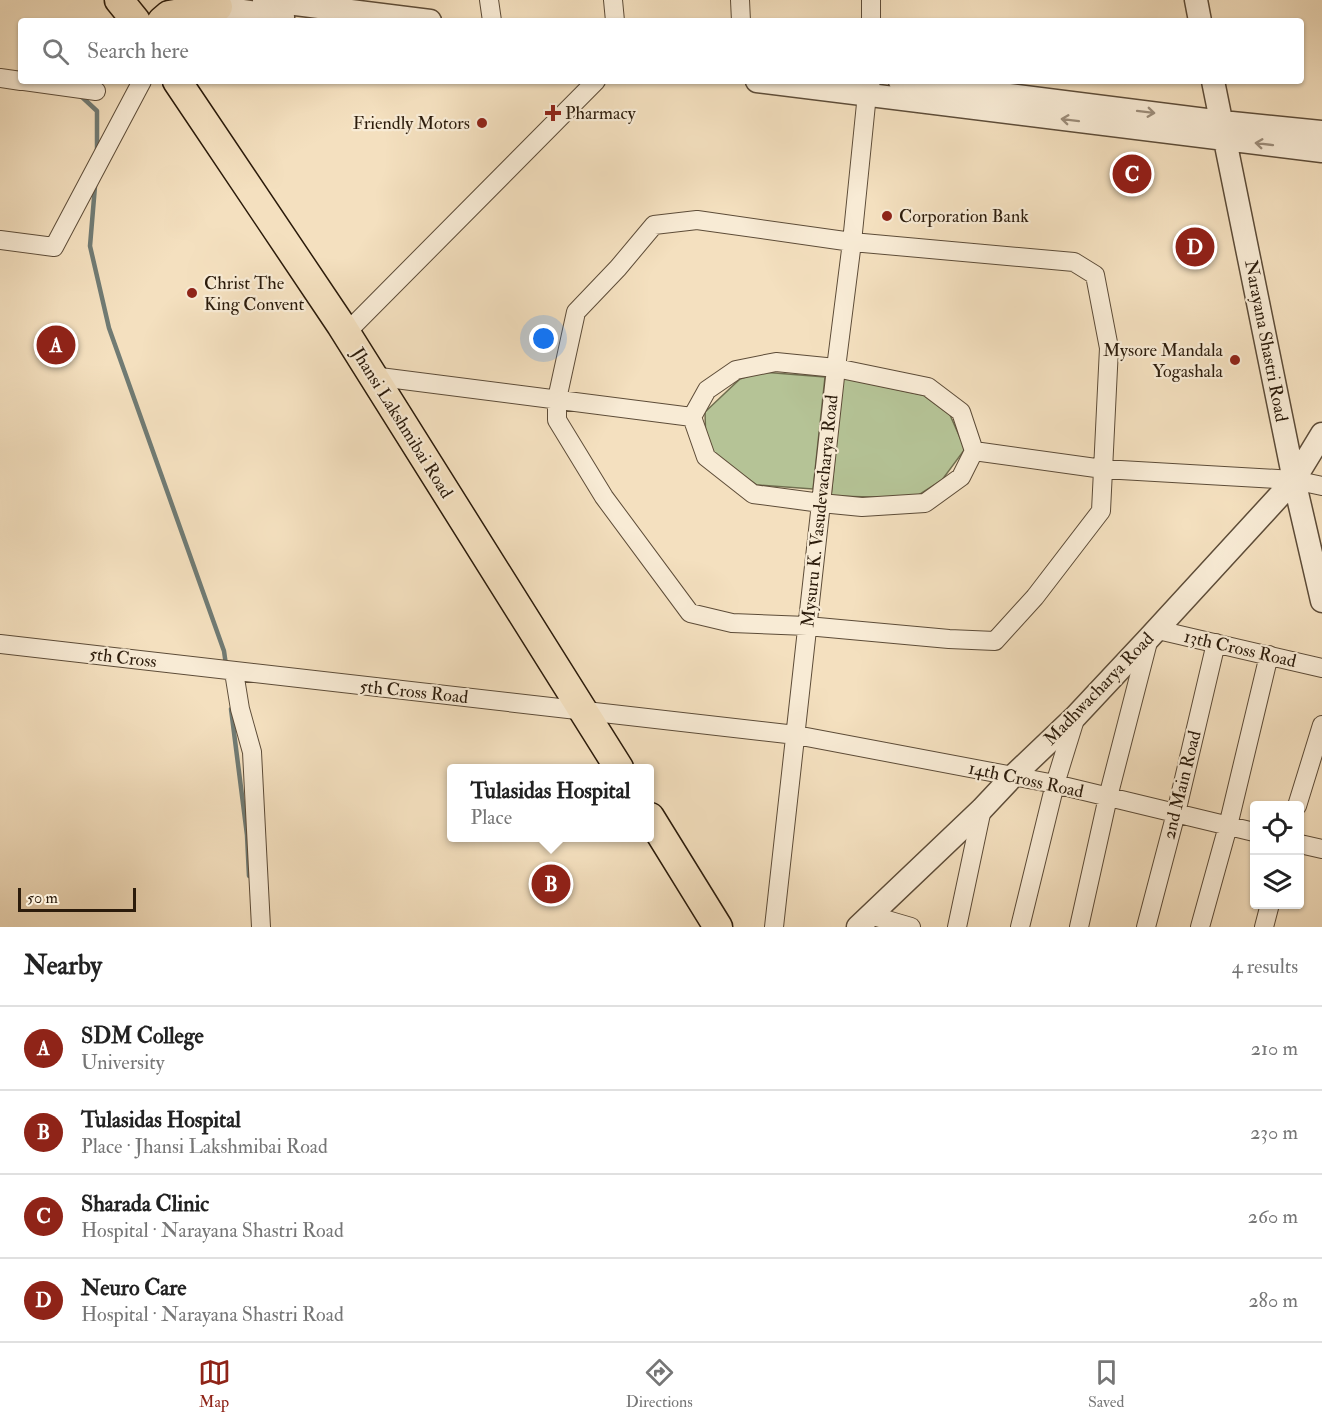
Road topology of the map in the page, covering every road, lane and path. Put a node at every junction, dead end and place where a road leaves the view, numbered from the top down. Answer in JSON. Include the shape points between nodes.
{"nodes":[{"id":1,"x":118,"y":0,"type":"edge"},
{"id":2,"x":177,"y":0,"type":"edge"},
{"id":3,"x":264,"y":0,"type":"edge"},
{"id":4,"x":489,"y":0,"type":"edge"},
{"id":5,"x":613,"y":0,"type":"edge"},
{"id":6,"x":740,"y":0,"type":"edge"},
{"id":7,"x":871,"y":0,"type":"edge"},
{"id":8,"x":1196,"y":0,"type":"edge"},
{"id":9,"x":218,"y":7,"type":"junction"},
{"id":10,"x":373,"y":7,"type":"edge"},
{"id":11,"x":133,"y":18,"type":"edge"},
{"id":12,"x":166,"y":18,"type":"edge"},
{"id":13,"x":293,"y":18,"type":"edge"},
{"id":14,"x":418,"y":18,"type":"edge"},
{"id":15,"x":492,"y":18,"type":"edge"},
{"id":16,"x":615,"y":18,"type":"edge"},
{"id":17,"x":741,"y":18,"type":"edge"},
{"id":18,"x":872,"y":18,"type":"edge"},
{"id":19,"x":1199,"y":18,"type":"edge"},
{"id":20,"x":0,"y":78,"type":"edge"},
{"id":21,"x":18,"y":80,"type":"edge"},
{"id":22,"x":44,"y":84,"type":"edge"},
{"id":23,"x":140,"y":84,"type":"edge"},
{"id":24,"x":179,"y":84,"type":"edge"},
{"id":25,"x":593,"y":84,"type":"edge"},
{"id":26,"x":805,"y":84,"type":"edge"},
{"id":27,"x":920,"y":84,"type":"edge"},
{"id":28,"x":1214,"y":84,"type":"edge"},
{"id":29,"x":869,"y":88,"type":"edge"},
{"id":30,"x":96,"y":91,"type":"dead end"},
{"id":31,"x":1223,"y":130,"type":"junction"},
{"id":32,"x":1322,"y":132,"type":"edge"},
{"id":33,"x":1322,"y":151,"type":"edge"},
{"id":34,"x":0,"y":240,"type":"edge"},
{"id":35,"x":852,"y":242,"type":"junction"},
{"id":36,"x":346,"y":333,"type":"junction"},
{"id":37,"x":836,"y":368,"type":"junction"},
{"id":38,"x":372,"y":376,"type":"junction"},
{"id":39,"x":557,"y":399,"type":"junction"},
{"id":40,"x":692,"y":417,"type":"junction"},
{"id":41,"x":1321,"y":437,"type":"edge"},
{"id":42,"x":974,"y":451,"type":"junction"},
{"id":43,"x":1102,"y":469,"type":"junction"},
{"id":44,"x":1294,"y":480,"type":"junction"},
{"id":45,"x":1322,"y":486,"type":"edge"},
{"id":46,"x":821,"y":504,"type":"junction"},
{"id":47,"x":1316,"y":551,"type":"edge"},
{"id":48,"x":1322,"y":601,"type":"edge"},
{"id":49,"x":807,"y":627,"type":"junction"},
{"id":50,"x":1154,"y":634,"type":"junction"},
{"id":51,"x":1216,"y":643,"type":"junction"},
{"id":52,"x":0,"y":644,"type":"edge"},
{"id":53,"x":1269,"y":655,"type":"junction"},
{"id":54,"x":1322,"y":668,"type":"edge"},
{"id":55,"x":240,"y":673,"type":"junction"},
{"id":56,"x":583,"y":711,"type":"junction"},
{"id":57,"x":1076,"y":716,"type":"junction"},
{"id":58,"x":1322,"y":725,"type":"edge"},
{"id":59,"x":796,"y":735,"type":"junction"},
{"id":60,"x":616,"y":764,"type":"edge"},
{"id":61,"x":1012,"y":776,"type":"junction"},
{"id":62,"x":1055,"y":784,"type":"junction"},
{"id":63,"x":1108,"y":797,"type":"junction"},
{"id":64,"x":1299,"y":801,"type":"edge"},
{"id":65,"x":982,"y":809,"type":"junction"},
{"id":66,"x":1176,"y":813,"type":"junction"},
{"id":67,"x":654,"y":823,"type":"edge"},
{"id":68,"x":1228,"y":826,"type":"junction"},
{"id":69,"x":1250,"y":831,"type":"edge"},
{"id":70,"x":1304,"y":845,"type":"edge"},
{"id":71,"x":1322,"y":849,"type":"edge"},
{"id":72,"x":1269,"y":909,"type":"edge"},
{"id":73,"x":864,"y":921,"type":"edge"},
{"id":74,"x":261,"y":927,"type":"edge"},
{"id":75,"x":718,"y":927,"type":"edge"},
{"id":76,"x":774,"y":927,"type":"edge"},
{"id":77,"x":911,"y":927,"type":"edge"},
{"id":78,"x":957,"y":927,"type":"edge"},
{"id":79,"x":1020,"y":927,"type":"edge"},
{"id":80,"x":1079,"y":927,"type":"edge"},
{"id":81,"x":1146,"y":927,"type":"edge"},
{"id":82,"x":1200,"y":927,"type":"edge"},
{"id":83,"x":1264,"y":927,"type":"edge"}],
"edges":[{"from":1,"to":11,"type":"main road"},
{"from":2,"to":9,"type":"street"},
{"from":3,"to":10,"type":"street"},
{"from":4,"to":15,"type":"street"},
{"from":5,"to":16,"type":"street"},
{"from":6,"to":17,"type":"street"},
{"from":7,"to":18,"type":"street"},
{"from":8,"to":19,"type":"street"},
{"from":9,"to":12,"type":"main road"},
{"from":9,"to":13,"type":"street"},
{"from":10,"to":14,"type":"street"},
{"from":20,"to":21,"type":"street"},
{"from":22,"to":30,"type":"street"},
{"from":23,"to":34,"type":"street","via":[[54,247]]},
{"from":24,"to":36,"type":"main road","name":"Jhansi Lakshmibai Road"},
{"from":25,"to":36,"type":"street"},
{"from":26,"to":29,"type":"street"},
{"from":27,"to":31,"type":"street","one_way":true},
{"from":28,"to":31,"type":"street","name":"Narayana Shastri Road"},
{"from":31,"to":29,"type":"street","one_way":true},
{"from":29,"to":35,"type":"street","name":"Mysuru K. Vasudevacharya Road"},
{"from":31,"to":32,"type":"street"},
{"from":33,"to":31,"type":"street","one_way":true},
{"from":31,"to":44,"type":"street","name":"Narayana Shastri Road"},
{"from":35,"to":37,"type":"street","name":"Mysuru K. Vasudevacharya Road"},
{"from":35,"to":39,"type":"street","via":[[697,220],[654,225],[576,312]]},
{"from":35,"to":43,"type":"street","via":[[1074,262],[1095,276],[1109,348]]},
{"from":36,"to":38,"type":"main road","name":"Jhansi Lakshmibai Road"},
{"from":37,"to":40,"type":"street","via":[[776,362],[736,370],[707,390]]},
{"from":37,"to":42,"type":"street","via":[[928,387],[961,412]]},
{"from":37,"to":46,"type":"street","name":"Mysuru K. Vasudevacharya Road"},
{"from":38,"to":39,"type":"street"},
{"from":38,"to":56,"type":"main road","name":"Jhansi Lakshmibai Road"},
{"from":39,"to":40,"type":"street"},
{"from":39,"to":49,"type":"street","via":[[557,420],[604,497],[690,613],[732,623]]},
{"from":40,"to":46,"type":"street","via":[[706,457],[753,494]]},
{"from":41,"to":44,"type":"street","name":"Madhwacharya Road"},
{"from":42,"to":43,"type":"street"},
{"from":42,"to":46,"type":"street","via":[[961,477],[926,503],[862,507]]},
{"from":43,"to":44,"type":"street"},
{"from":43,"to":49,"type":"street","via":[[1101,511],[1035,597],[995,641]]},
{"from":44,"to":45,"type":"street"},
{"from":44,"to":47,"type":"street","name":"Narayana Shastri Road"},
{"from":44,"to":50,"type":"street","name":"Madhwacharya Road"},
{"from":46,"to":49,"type":"street","name":"Mysuru K. Vasudevacharya Road"},
{"from":47,"to":48,"type":"street","name":"Narayana Shastri Road"},
{"from":49,"to":59,"type":"street","name":"Mysuru K. Vasudevacharya Road"},
{"from":50,"to":51,"type":"street","name":"13th Cross Road"},
{"from":50,"to":57,"type":"street","name":"Madhwacharya Road"},
{"from":50,"to":63,"type":"street"},
{"from":51,"to":53,"type":"street","name":"13th Cross Road"},
{"from":51,"to":66,"type":"street","name":"2nd Main Road"},
{"from":52,"to":55,"type":"street","name":"5th Cross"},
{"from":53,"to":54,"type":"street","name":"13th Cross Road"},
{"from":53,"to":68,"type":"street"},
{"from":55,"to":56,"type":"street","name":"5th Cross Road"},
{"from":55,"to":74,"type":"street","via":[[240,709],[252,752],[255,785]]},
{"from":56,"to":59,"type":"street","name":"5th Cross Road"},
{"from":56,"to":60,"type":"main road","name":"Jhansi Lakshmibai Road"},
{"from":57,"to":61,"type":"street","name":"Madhwacharya Road"},
{"from":57,"to":62,"type":"street"},
{"from":58,"to":64,"type":"street"},
{"from":59,"to":61,"type":"street","name":"14th Cross Road"},
{"from":59,"to":76,"type":"street","name":"Mysuru K. Vasudevacharya Road"},
{"from":61,"to":62,"type":"street","name":"14th Cross Road"},
{"from":61,"to":65,"type":"street","name":"Madhwacharya Road"},
{"from":62,"to":63,"type":"street","name":"14th Cross Road"},
{"from":62,"to":79,"type":"street"},
{"from":63,"to":66,"type":"street","name":"14th Cross Road"},
{"from":63,"to":80,"type":"street"},
{"from":65,"to":73,"type":"street","name":"Madhwacharya Road"},
{"from":65,"to":78,"type":"street"},
{"from":66,"to":68,"type":"street","name":"14th Cross Road"},
{"from":66,"to":81,"type":"street","name":"2nd Main Road"},
{"from":67,"to":75,"type":"main road"},
{"from":68,"to":69,"type":"street","name":"14th Cross Road"},
{"from":68,"to":82,"type":"street"},
{"from":70,"to":71,"type":"street"},
{"from":72,"to":83,"type":"street"},
{"from":73,"to":77,"type":"street"}]}
